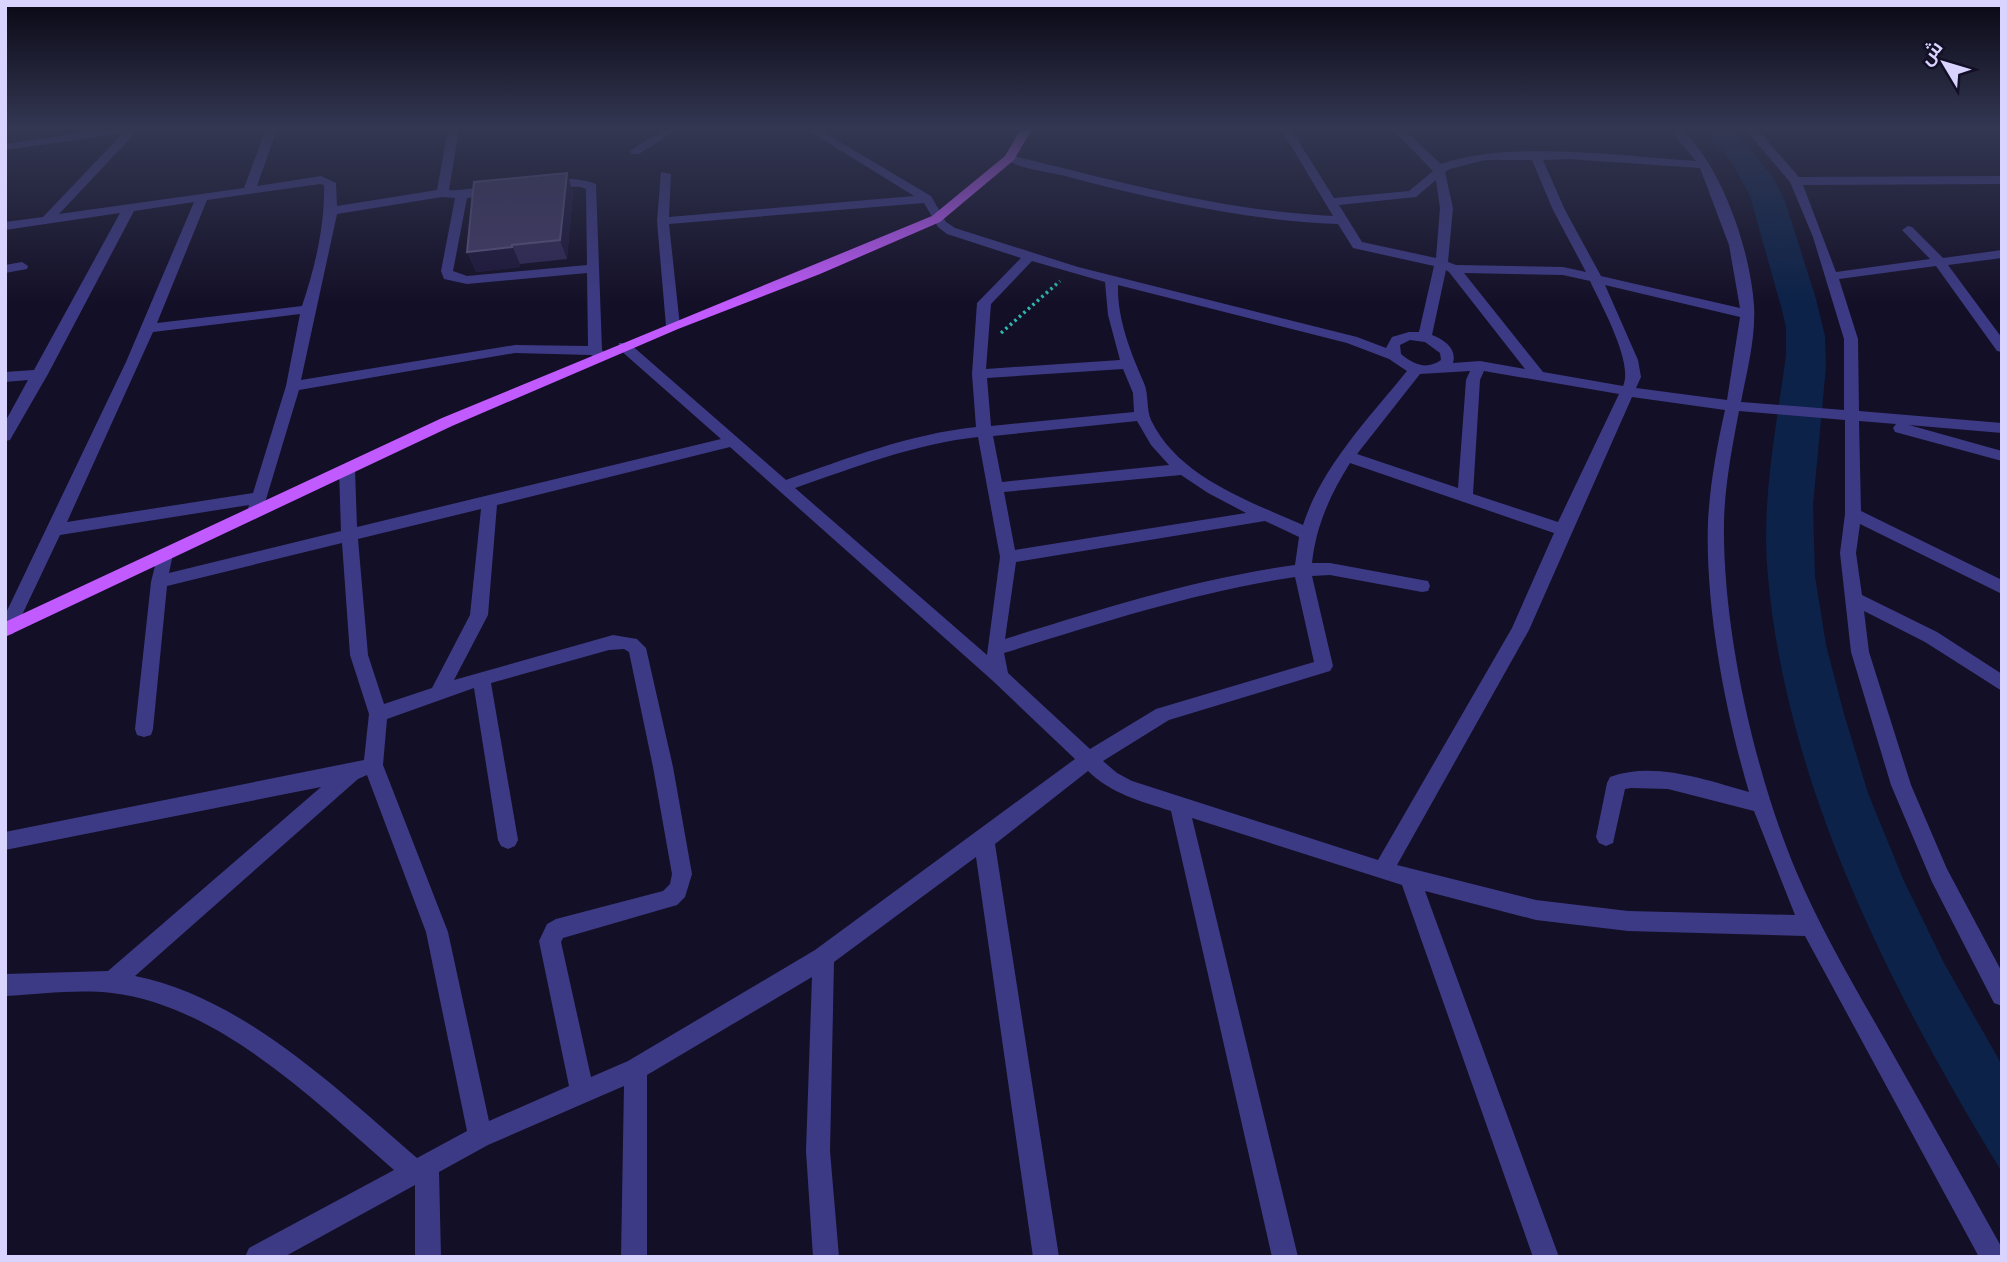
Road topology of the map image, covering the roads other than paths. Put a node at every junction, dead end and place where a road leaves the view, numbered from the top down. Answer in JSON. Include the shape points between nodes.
{"nodes":[{"id":1,"x":77,"y":188,"type":"edge"},
{"id":2,"x":249,"y":188,"type":"edge"},
{"id":3,"x":273,"y":188,"type":"edge"},
{"id":4,"x":330,"y":188,"type":"edge"},
{"id":5,"x":443,"y":188,"type":"edge"},
{"id":6,"x":592,"y":188,"type":"edge"},
{"id":7,"x":664,"y":188,"type":"edge"},
{"id":8,"x":909,"y":188,"type":"edge"},
{"id":9,"x":976,"y":188,"type":"edge"},
{"id":10,"x":1132,"y":188,"type":"edge"},
{"id":11,"x":1322,"y":188,"type":"edge"},
{"id":12,"x":1419,"y":188,"type":"edge"},
{"id":13,"x":1445,"y":188,"type":"edge"},
{"id":14,"x":1549,"y":188,"type":"edge"},
{"id":15,"x":1715,"y":188,"type":"edge"},
{"id":16,"x":1799,"y":188,"type":"edge"},
{"id":17,"x":512,"y":189,"type":"edge"},
{"id":18,"x":248,"y":191,"type":"junction"},
{"id":19,"x":442,"y":193,"type":"junction"},
{"id":20,"x":461,"y":195,"type":"junction"},
{"id":21,"x":202,"y":198,"type":"junction"},
{"id":22,"x":927,"y":199,"type":"junction"},
{"id":23,"x":1331,"y":202,"type":"junction"},
{"id":24,"x":129,"y":208,"type":"junction"},
{"id":25,"x":331,"y":211,"type":"junction"},
{"id":26,"x":936,"y":219,"type":"junction"},
{"id":27,"x":47,"y":220,"type":"junction"},
{"id":28,"x":1341,"y":220,"type":"junction"},
{"id":29,"x":663,"y":221,"type":"junction"},
{"id":30,"x":5,"y":226,"type":"edge"},
{"id":31,"x":1908,"y":230,"type":"dead end"},
{"id":32,"x":2002,"y":254,"type":"edge"},
{"id":33,"x":1029,"y":257,"type":"junction"},
{"id":34,"x":1939,"y":261,"type":"junction"},
{"id":35,"x":22,"y":266,"type":"dead end"},
{"id":36,"x":1448,"y":266,"type":"junction"},
{"id":37,"x":594,"y":268,"type":"junction"},
{"id":38,"x":5,"y":269,"type":"edge"},
{"id":39,"x":1832,"y":276,"type":"junction"},
{"id":40,"x":1595,"y":277,"type":"junction"},
{"id":41,"x":1112,"y":280,"type":"junction"},
{"id":42,"x":309,"y":309,"type":"junction"},
{"id":43,"x":1747,"y":314,"type":"junction"},
{"id":44,"x":673,"y":326,"type":"junction"},
{"id":45,"x":149,"y":328,"type":"junction"},
{"id":46,"x":1424,"y":337,"type":"junction"},
{"id":47,"x":1352,"y":340,"type":"junction"},
{"id":48,"x":1397,"y":340,"type":"junction"},
{"id":49,"x":624,"y":346,"type":"junction"},
{"id":50,"x":1444,"y":347,"type":"junction"},
{"id":51,"x":2002,"y":348,"type":"edge"},
{"id":52,"x":597,"y":353,"type":"junction"},
{"id":53,"x":1394,"y":356,"type":"junction"},
{"id":54,"x":1129,"y":364,"type":"junction"},
{"id":55,"x":1480,"y":366,"type":"junction"},
{"id":56,"x":1416,"y":369,"type":"junction"},
{"id":57,"x":1439,"y":369,"type":"junction"},
{"id":58,"x":41,"y":373,"type":"junction"},
{"id":59,"x":979,"y":374,"type":"junction"},
{"id":60,"x":1538,"y":376,"type":"junction"},
{"id":61,"x":5,"y":377,"type":"edge"},
{"id":62,"x":293,"y":386,"type":"junction"},
{"id":63,"x":1626,"y":391,"type":"junction"},
{"id":64,"x":1734,"y":406,"type":"junction"},
{"id":65,"x":1142,"y":416,"type":"junction"},
{"id":66,"x":1857,"y":416,"type":"junction"},
{"id":67,"x":2002,"y":428,"type":"edge"},
{"id":68,"x":984,"y":430,"type":"junction"},
{"id":69,"x":5,"y":436,"type":"edge"},
{"id":70,"x":732,"y":442,"type":"junction"},
{"id":71,"x":2002,"y":456,"type":"edge"},
{"id":72,"x":1348,"y":457,"type":"junction"},
{"id":73,"x":1184,"y":469,"type":"junction"},
{"id":74,"x":347,"y":470,"type":"junction"},
{"id":75,"x":781,"y":487,"type":"junction"},
{"id":76,"x":993,"y":488,"type":"junction"},
{"id":77,"x":1465,"y":497,"type":"junction"},
{"id":78,"x":489,"y":503,"type":"junction"},
{"id":79,"x":257,"y":505,"type":"junction"},
{"id":80,"x":1853,"y":514,"type":"junction"},
{"id":81,"x":1267,"y":515,"type":"junction"},
{"id":82,"x":55,"y":530,"type":"junction"},
{"id":83,"x":1563,"y":530,"type":"junction"},
{"id":84,"x":349,"y":533,"type":"junction"},
{"id":85,"x":1306,"y":533,"type":"junction"},
{"id":86,"x":165,"y":554,"type":"junction"},
{"id":87,"x":1008,"y":557,"type":"junction"},
{"id":88,"x":1303,"y":570,"type":"junction"},
{"id":89,"x":159,"y":582,"type":"junction"},
{"id":90,"x":1422,"y":586,"type":"dead end"},
{"id":91,"x":2002,"y":588,"type":"edge"},
{"id":92,"x":1852,"y":598,"type":"junction"},
{"id":93,"x":6,"y":630,"type":"edge"},
{"id":94,"x":995,"y":649,"type":"junction"},
{"id":95,"x":999,"y":676,"type":"junction"},
{"id":96,"x":481,"y":678,"type":"junction"},
{"id":97,"x":2002,"y":684,"type":"edge"},
{"id":98,"x":439,"y":691,"type":"junction"},
{"id":99,"x":378,"y":714,"type":"junction"},
{"id":100,"x":144,"y":729,"type":"dead end"},
{"id":101,"x":1088,"y":760,"type":"junction"},
{"id":102,"x":373,"y":765,"type":"junction"},
{"id":103,"x":351,"y":773,"type":"junction"},
{"id":104,"x":1764,"y":805,"type":"junction"},
{"id":105,"x":1180,"y":807,"type":"junction"},
{"id":106,"x":1606,"y":837,"type":"dead end"},
{"id":107,"x":508,"y":840,"type":"dead end"},
{"id":108,"x":984,"y":840,"type":"junction"},
{"id":109,"x":5,"y":841,"type":"edge"},
{"id":110,"x":1384,"y":871,"type":"junction"},
{"id":111,"x":1409,"y":877,"type":"junction"},
{"id":112,"x":1812,"y":926,"type":"junction"},
{"id":113,"x":823,"y":957,"type":"junction"},
{"id":114,"x":1994,"y":969,"type":"edge"},
{"id":115,"x":112,"y":982,"type":"junction"},
{"id":116,"x":5,"y":985,"type":"edge"},
{"id":117,"x":2002,"y":995,"type":"edge"},
{"id":118,"x":636,"y":1069,"type":"junction"},
{"id":119,"x":582,"y":1091,"type":"junction"},
{"id":120,"x":480,"y":1137,"type":"junction"},
{"id":121,"x":420,"y":1168,"type":"junction"},
{"id":122,"x":258,"y":1257,"type":"edge"},
{"id":123,"x":428,"y":1257,"type":"edge"},
{"id":124,"x":634,"y":1257,"type":"edge"},
{"id":125,"x":826,"y":1257,"type":"edge"},
{"id":126,"x":1046,"y":1257,"type":"edge"},
{"id":127,"x":1285,"y":1257,"type":"edge"},
{"id":128,"x":1546,"y":1257,"type":"edge"},
{"id":129,"x":1993,"y":1257,"type":"edge"}],
"edges":[{"from":1,"to":27,"type":"street"},
{"from":2,"to":18,"type":"street"},
{"from":3,"to":18,"type":"street"},
{"from":4,"to":25,"type":"street"},
{"from":5,"to":19,"type":"street"},
{"from":6,"to":37,"type":"street"},
{"from":7,"to":29,"type":"street"},
{"from":8,"to":22,"type":"street"},
{"from":9,"to":26,"type":"main road"},
{"from":10,"to":28,"type":"street","via":[[1263,216]]},
{"from":11,"to":23,"type":"street"},
{"from":12,"to":23,"type":"street","via":[[1412,194]]},
{"from":13,"to":36,"type":"street"},
{"from":14,"to":40,"type":"street"},
{"from":15,"to":43,"type":"street","via":[[1736,250]]},
{"from":16,"to":39,"type":"street"},
{"from":17,"to":20,"type":"street"},
{"from":18,"to":21,"type":"street"},
{"from":19,"to":20,"type":"street"},
{"from":19,"to":25,"type":"street"},
{"from":20,"to":37,"type":"street","via":[[447,271],[454,279]]},
{"from":21,"to":24,"type":"street"},
{"from":21,"to":45,"type":"street"},
{"from":22,"to":26,"type":"street"},
{"from":22,"to":29,"type":"street"},
{"from":23,"to":28,"type":"street"},
{"from":24,"to":27,"type":"street"},
{"from":24,"to":58,"type":"street"},
{"from":25,"to":42,"type":"street"},
{"from":26,"to":33,"type":"street","via":[[951,231]]},
{"from":26,"to":44,"type":"main road"},
{"from":27,"to":30,"type":"street"},
{"from":28,"to":36,"type":"street","via":[[1357,245]]},
{"from":29,"to":44,"type":"street"},
{"from":31,"to":34,"type":"street"},
{"from":32,"to":34,"type":"street"},
{"from":33,"to":41,"type":"street"},
{"from":33,"to":59,"type":"street","via":[[984,303]]},
{"from":34,"to":39,"type":"street"},
{"from":34,"to":51,"type":"street"},
{"from":35,"to":38,"type":"street"},
{"from":36,"to":40,"type":"street","via":[[1563,271]]},
{"from":36,"to":46,"type":"street"},
{"from":36,"to":60,"type":"street"},
{"from":37,"to":52,"type":"street"},
{"from":39,"to":66,"type":"street","via":[[1851,339]]},
{"from":40,"to":43,"type":"street"},
{"from":40,"to":63,"type":"street","via":[[1632,360],[1634,377]]},
{"from":41,"to":47,"type":"street"},
{"from":41,"to":54,"type":"street","via":[[1112,301]]},
{"from":42,"to":45,"type":"street"},
{"from":42,"to":62,"type":"street"},
{"from":43,"to":64,"type":"street"},
{"from":44,"to":49,"type":"main road"},
{"from":45,"to":82,"type":"street"},
{"from":46,"to":48,"type":"street"},
{"from":46,"to":50,"type":"street"},
{"from":47,"to":48,"type":"street"},
{"from":47,"to":53,"type":"street"},
{"from":48,"to":53,"type":"street"},
{"from":49,"to":52,"type":"main road"},
{"from":49,"to":70,"type":"street"},
{"from":50,"to":55,"type":"street"},
{"from":50,"to":57,"type":"street","via":[[1448,361]]},
{"from":52,"to":62,"type":"street","via":[[515,349]]},
{"from":52,"to":74,"type":"main road"},
{"from":53,"to":56,"type":"street"},
{"from":54,"to":59,"type":"street"},
{"from":54,"to":65,"type":"street","via":[[1140,393]]},
{"from":55,"to":57,"type":"street"},
{"from":55,"to":60,"type":"street"},
{"from":55,"to":77,"type":"street","via":[[1473,380]]},
{"from":56,"to":57,"type":"street"},
{"from":56,"to":72,"type":"street"},
{"from":58,"to":61,"type":"street"},
{"from":58,"to":69,"type":"street"},
{"from":59,"to":68,"type":"street"},
{"from":60,"to":63,"type":"street"},
{"from":62,"to":79,"type":"street"},
{"from":63,"to":64,"type":"street"},
{"from":63,"to":83,"type":"street"},
{"from":64,"to":66,"type":"street"},
{"from":64,"to":104,"type":"street","via":[[1720,462],[1716,549],[1744,738]]},
{"from":65,"to":68,"type":"street"},
{"from":65,"to":73,"type":"street","via":[[1157,442]]},
{"from":66,"to":67,"type":"street"},
{"from":66,"to":71,"type":"street"},
{"from":66,"to":80,"type":"street"},
{"from":68,"to":75,"type":"street","via":[[895,447]]},
{"from":68,"to":76,"type":"street"},
{"from":70,"to":75,"type":"street"},
{"from":70,"to":78,"type":"street"},
{"from":72,"to":77,"type":"street"},
{"from":72,"to":85,"type":"street"},
{"from":73,"to":76,"type":"street"},
{"from":73,"to":81,"type":"street"},
{"from":74,"to":79,"type":"main road"},
{"from":74,"to":84,"type":"street"},
{"from":75,"to":95,"type":"street"},
{"from":76,"to":87,"type":"street"},
{"from":77,"to":83,"type":"street"},
{"from":78,"to":84,"type":"street"},
{"from":78,"to":98,"type":"street","via":[[479,615]]},
{"from":79,"to":82,"type":"street"},
{"from":79,"to":86,"type":"main road"},
{"from":80,"to":91,"type":"street"},
{"from":80,"to":92,"type":"street","via":[[1847,553]]},
{"from":81,"to":85,"type":"street"},
{"from":81,"to":87,"type":"street"},
{"from":82,"to":93,"type":"street"},
{"from":83,"to":110,"type":"street","via":[[1520,630]]},
{"from":84,"to":89,"type":"street"},
{"from":84,"to":99,"type":"street","via":[[359,655]]},
{"from":85,"to":88,"type":"street"},
{"from":86,"to":89,"type":"street"},
{"from":86,"to":93,"type":"main road"},
{"from":87,"to":94,"type":"street"},
{"from":88,"to":90,"type":"street","via":[[1330,569]]},
{"from":88,"to":94,"type":"street","via":[[1233,580],[1157,599]]},
{"from":88,"to":101,"type":"street","via":[[1324,666],[1163,714]]},
{"from":89,"to":100,"type":"street"},
{"from":92,"to":97,"type":"street","via":[[1931,637]]},
{"from":92,"to":114,"type":"street","via":[[1860,652],[1901,785],[1939,875]]},
{"from":94,"to":95,"type":"street"},
{"from":95,"to":101,"type":"street"},
{"from":96,"to":98,"type":"street"},
{"from":96,"to":107,"type":"street"},
{"from":96,"to":119,"type":"street","via":[[621,641],[638,648],[666,781],[681,888],[674,897],[563,926],[550,941]]},
{"from":98,"to":99,"type":"street"},
{"from":99,"to":102,"type":"street"},
{"from":101,"to":105,"type":"street","via":[[1110,779]]},
{"from":101,"to":108,"type":"street"},
{"from":102,"to":103,"type":"street"},
{"from":102,"to":120,"type":"street","via":[[437,933]]},
{"from":103,"to":109,"type":"street"},
{"from":103,"to":115,"type":"street"},
{"from":104,"to":106,"type":"street","via":[[1651,777],[1629,777],[1617,783]]},
{"from":104,"to":112,"type":"street","via":[[1777,849]]},
{"from":105,"to":110,"type":"street"},
{"from":105,"to":127,"type":"street"},
{"from":108,"to":113,"type":"street"},
{"from":108,"to":126,"type":"street"},
{"from":110,"to":111,"type":"street"},
{"from":111,"to":112,"type":"street","via":[[1536,910],[1628,921]]},
{"from":111,"to":128,"type":"street"},
{"from":112,"to":129,"type":"street"},
{"from":113,"to":118,"type":"street"},
{"from":113,"to":125,"type":"street","via":[[818,1151]]},
{"from":114,"to":117,"type":"street"},
{"from":115,"to":116,"type":"street"},
{"from":115,"to":121,"type":"street","via":[[152,990],[253,1041]]},
{"from":118,"to":119,"type":"street"},
{"from":118,"to":124,"type":"street"},
{"from":119,"to":120,"type":"street"},
{"from":120,"to":121,"type":"street"},
{"from":121,"to":122,"type":"street"},
{"from":121,"to":123,"type":"street"}]}
